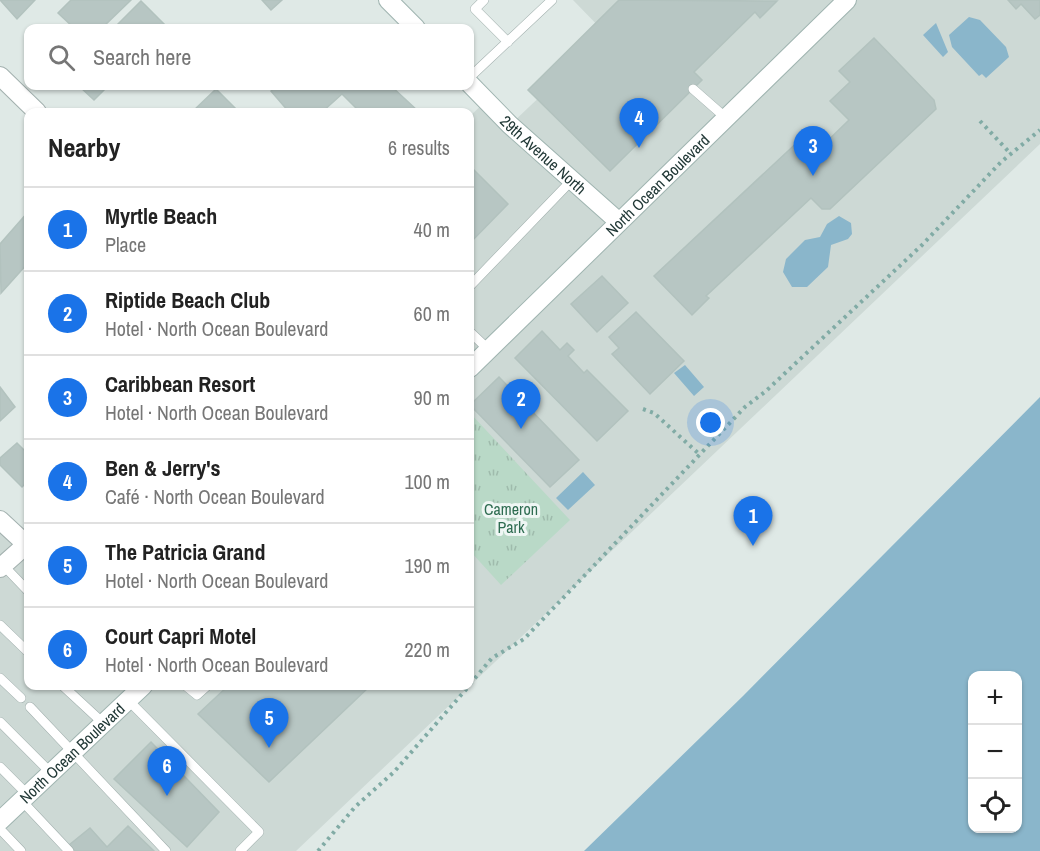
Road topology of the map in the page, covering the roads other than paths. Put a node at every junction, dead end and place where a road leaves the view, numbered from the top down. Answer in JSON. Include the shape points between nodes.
{"nodes":[{"id":1,"x":388,"y":0,"type":"edge"},
{"id":2,"x":484,"y":0,"type":"edge"},
{"id":3,"x":552,"y":0,"type":"edge"},
{"id":4,"x":847,"y":0,"type":"edge"},
{"id":5,"x":412,"y":24,"type":"edge"},
{"id":6,"x":508,"y":42,"type":"junction"},
{"id":7,"x":474,"y":73,"type":"edge"},
{"id":8,"x":0,"y":76,"type":"edge"},
{"id":9,"x":474,"y":88,"type":"edge"},
{"id":10,"x":693,"y":89,"type":"dead end"},
{"id":11,"x":34,"y":108,"type":"edge"},
{"id":12,"x":726,"y":118,"type":"junction"},
{"id":13,"x":572,"y":180,"type":"junction"},
{"id":14,"x":619,"y":222,"type":"junction"},
{"id":15,"x":474,"y":282,"type":"edge"},
{"id":16,"x":474,"y":336,"type":"edge"},
{"id":17,"x":489,"y":350,"type":"junction"},
{"id":18,"x":474,"y":364,"type":"edge"},
{"id":19,"x":0,"y":520,"type":"edge"},
{"id":20,"x":24,"y":541,"type":"edge"},
{"id":21,"x":24,"y":548,"type":"edge"},
{"id":22,"x":2,"y":567,"type":"edge"},
{"id":23,"x":24,"y":587,"type":"edge"},
{"id":24,"x":0,"y":626,"type":"edge"},
{"id":25,"x":24,"y":648,"type":"edge"},
{"id":26,"x":0,"y":678,"type":"edge"},
{"id":27,"x":67,"y":690,"type":"edge"},
{"id":28,"x":139,"y":690,"type":"edge"},
{"id":29,"x":191,"y":690,"type":"edge"},
{"id":30,"x":203,"y":690,"type":"edge"},
{"id":31,"x":21,"y":698,"type":"dead end"},
{"id":32,"x":128,"y":700,"type":"junction"},
{"id":33,"x":30,"y":707,"type":"dead end"},
{"id":34,"x":0,"y":722,"type":"edge"},
{"id":35,"x":103,"y":723,"type":"junction"},
{"id":36,"x":74,"y":752,"type":"junction"},
{"id":37,"x":0,"y":767,"type":"edge"},
{"id":38,"x":51,"y":773,"type":"junction"},
{"id":39,"x":25,"y":798,"type":"junction"},
{"id":40,"x":0,"y":821,"type":"edge"},
{"id":41,"x":0,"y":830,"type":"edge"},
{"id":42,"x":21,"y":851,"type":"edge"},
{"id":43,"x":69,"y":851,"type":"edge"},
{"id":44,"x":166,"y":851,"type":"edge"},
{"id":45,"x":240,"y":851,"type":"edge"}],
"edges":[{"from":1,"to":5,"type":"main road"},
{"from":2,"to":6,"type":"lane","via":[[475,9]]},
{"from":3,"to":6,"type":"lane"},
{"from":4,"to":12,"type":"main road","name":"North Ocean Boulevard"},
{"from":6,"to":7,"type":"lane"},
{"from":8,"to":11,"type":"main road"},
{"from":9,"to":13,"type":"main road","name":"29th Avenue North"},
{"from":10,"to":12,"type":"lane"},
{"from":12,"to":14,"type":"main road","name":"North Ocean Boulevard"},
{"from":13,"to":14,"type":"main road","name":"29th Avenue North"},
{"from":13,"to":15,"type":"lane"},
{"from":14,"to":17,"type":"main road","name":"North Ocean Boulevard"},
{"from":16,"to":17,"type":"lane"},
{"from":17,"to":18,"type":"main road","name":"North Ocean Boulevard"},
{"from":19,"to":20,"type":"main road"},
{"from":21,"to":22,"type":"main road"},
{"from":22,"to":23,"type":"lane"},
{"from":24,"to":25,"type":"lane"},
{"from":26,"to":31,"type":"lane"},
{"from":27,"to":35,"type":"lane"},
{"from":28,"to":32,"type":"main road","name":"North Ocean Boulevard"},
{"from":29,"to":30,"type":"lane","via":[[197,695]]},
{"from":32,"to":35,"type":"main road","name":"North Ocean Boulevard"},
{"from":32,"to":45,"type":"lane","via":[[259,832]]},
{"from":33,"to":36,"type":"lane"},
{"from":34,"to":38,"type":"lane"},
{"from":35,"to":36,"type":"main road","name":"North Ocean Boulevard"},
{"from":36,"to":38,"type":"main road","name":"North Ocean Boulevard"},
{"from":36,"to":44,"type":"lane"},
{"from":37,"to":39,"type":"lane"},
{"from":38,"to":39,"type":"main road","name":"North Ocean Boulevard"},
{"from":39,"to":40,"type":"main road","name":"North Ocean Boulevard"},
{"from":39,"to":43,"type":"lane"},
{"from":41,"to":42,"type":"lane"}]}
